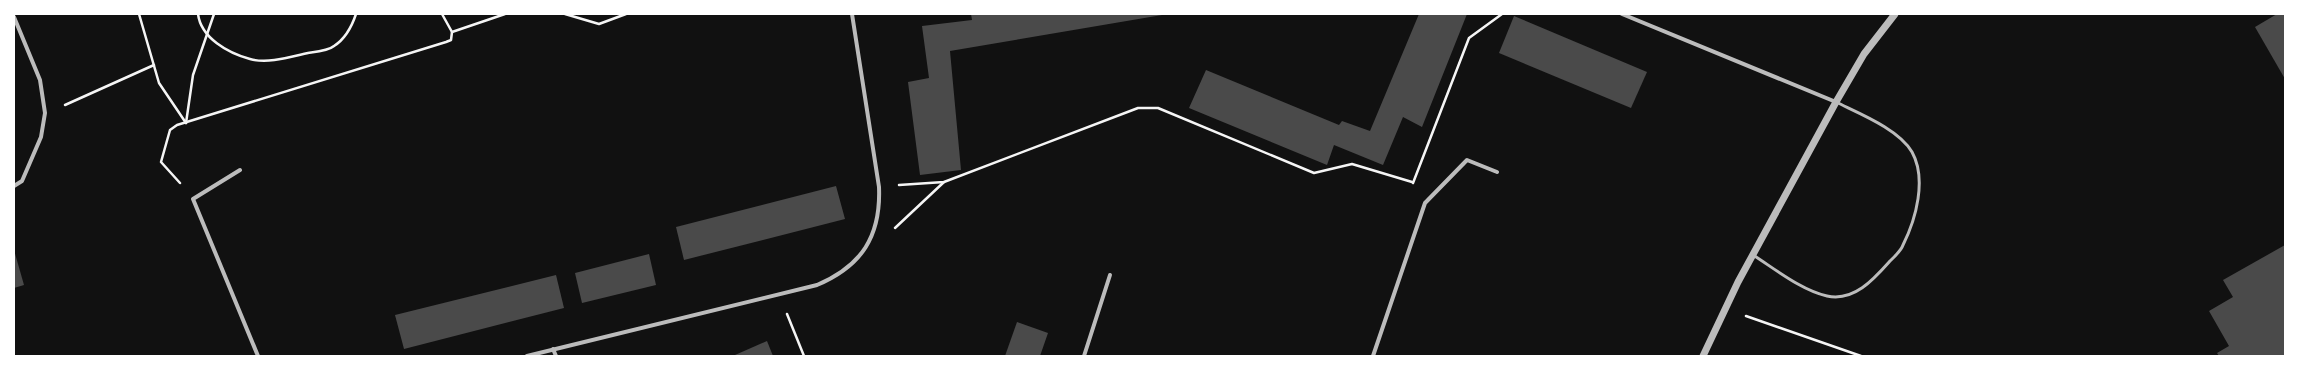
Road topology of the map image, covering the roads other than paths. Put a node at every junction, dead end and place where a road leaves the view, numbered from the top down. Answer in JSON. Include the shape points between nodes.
{"nodes":[{"id":1,"x":852,"y":14,"type":"edge"},
{"id":2,"x":1622,"y":14,"type":"edge"},
{"id":3,"x":1895,"y":14,"type":"edge"},
{"id":4,"x":14,"y":17,"type":"edge"},
{"id":5,"x":1836,"y":102,"type":"junction"},
{"id":6,"x":240,"y":170,"type":"dead end"},
{"id":7,"x":1497,"y":172,"type":"dead end"},
{"id":8,"x":14,"y":186,"type":"edge"},
{"id":9,"x":1752,"y":255,"type":"junction"},
{"id":10,"x":1110,"y":275,"type":"dead end"},
{"id":11,"x":553,"y":349,"type":"junction"},
{"id":12,"x":258,"y":356,"type":"edge"},
{"id":13,"x":527,"y":356,"type":"edge"},
{"id":14,"x":556,"y":356,"type":"edge"},
{"id":15,"x":1084,"y":356,"type":"edge"},
{"id":16,"x":1373,"y":356,"type":"edge"},
{"id":17,"x":1703,"y":356,"type":"edge"}],
"edges":[{"from":1,"to":11,"type":"street","via":[[879,187],[877,222],[870,241],[849,268],[817,285]]},
{"from":2,"to":5,"type":"street"},
{"from":3,"to":5,"type":"street","via":[[1864,54]]},
{"from":4,"to":8,"type":"street","via":[[40,80],[45,113],[41,137],[22,181]]},
{"from":5,"to":9,"type":"street"},
{"from":5,"to":9,"type":"lane","via":[[1881,125],[1912,151],[1919,175],[1917,204],[1903,247],[1872,281],[1850,295],[1828,296],[1805,287]]},
{"from":6,"to":12,"type":"street","via":[[193,199]]},
{"from":7,"to":16,"type":"street","via":[[1467,160],[1425,203]]},
{"from":9,"to":17,"type":"street"},
{"from":10,"to":15,"type":"street"},
{"from":11,"to":13,"type":"street"},
{"from":11,"to":14,"type":"street"}]}
